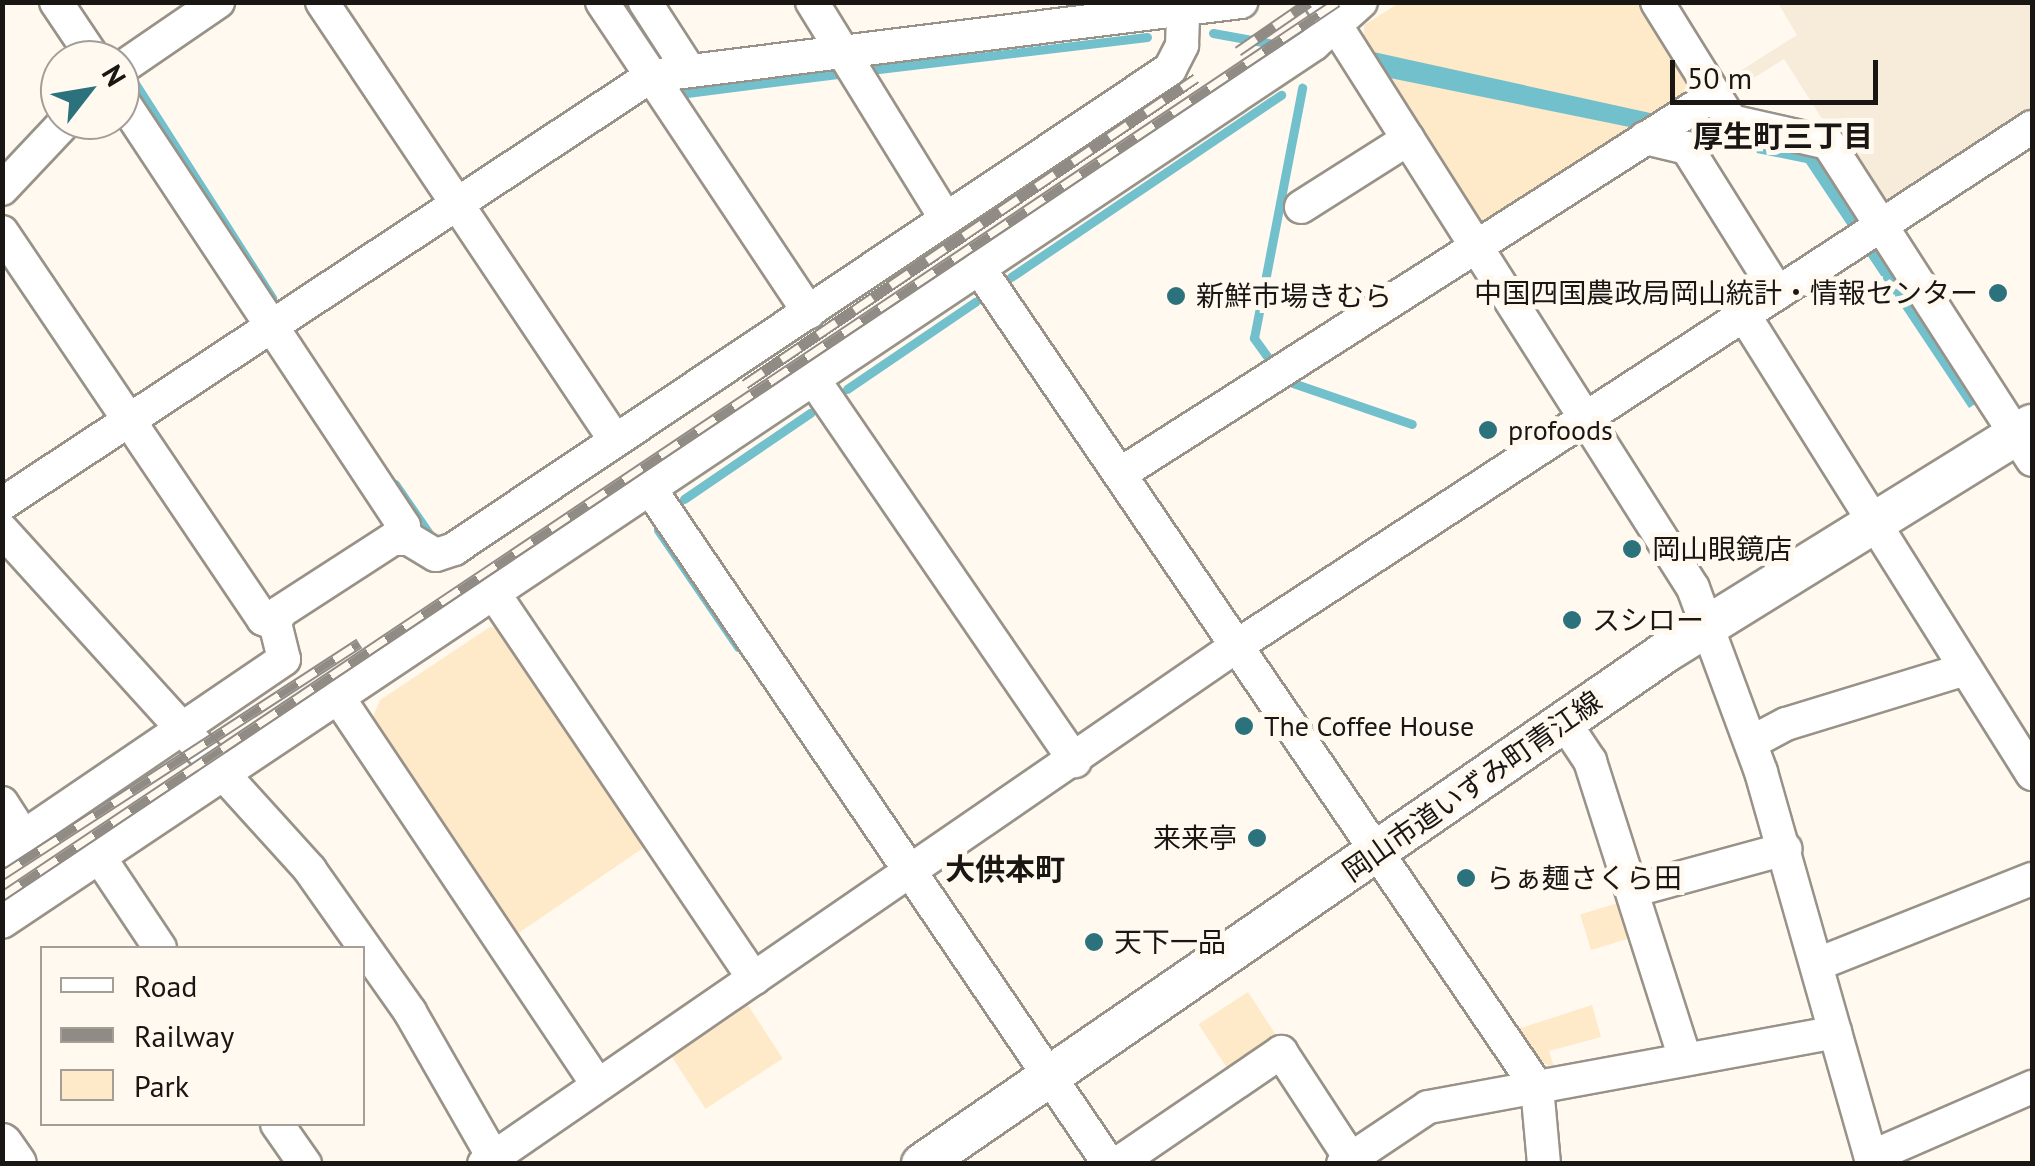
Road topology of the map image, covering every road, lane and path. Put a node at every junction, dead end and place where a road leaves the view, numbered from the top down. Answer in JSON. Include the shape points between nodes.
{"nodes":[{"id":1,"x":56,"y":2,"type":"edge"},
{"id":2,"x":218,"y":2,"type":"edge"},
{"id":3,"x":322,"y":2,"type":"edge"},
{"id":4,"x":602,"y":2,"type":"edge"},
{"id":5,"x":645,"y":2,"type":"edge"},
{"id":6,"x":812,"y":2,"type":"edge"},
{"id":7,"x":1241,"y":2,"type":"edge"},
{"id":8,"x":1361,"y":2,"type":"edge"},
{"id":9,"x":1657,"y":2,"type":"edge"},
{"id":10,"x":1183,"y":10,"type":"junction"},
{"id":11,"x":1087,"y":11,"type":"edge"},
{"id":12,"x":1328,"y":13,"type":"edge"},
{"id":13,"x":82,"y":40,"type":"edge"},
{"id":14,"x":140,"y":55,"type":"edge"},
{"id":15,"x":851,"y":67,"type":"junction"},
{"id":16,"x":671,"y":72,"type":"junction"},
{"id":17,"x":1714,"y":95,"type":"junction"},
{"id":18,"x":140,"y":127,"type":"edge"},
{"id":19,"x":2032,"y":127,"type":"edge"},
{"id":20,"x":1649,"y":136,"type":"junction"},
{"id":21,"x":48,"y":140,"type":"edge"},
{"id":22,"x":1408,"y":140,"type":"junction"},
{"id":23,"x":2,"y":189,"type":"edge"},
{"id":24,"x":457,"y":205,"type":"junction"},
{"id":25,"x":1301,"y":208,"type":"dead end"},
{"id":26,"x":946,"y":219,"type":"junction"},
{"id":27,"x":2,"y":232,"type":"edge"},
{"id":28,"x":1872,"y":232,"type":"junction"},
{"id":29,"x":1476,"y":245,"type":"junction"},
{"id":30,"x":979,"y":268,"type":"junction"},
{"id":31,"x":1778,"y":293,"type":"junction"},
{"id":32,"x":809,"y":312,"type":"junction"},
{"id":33,"x":1744,"y":314,"type":"junction"},
{"id":34,"x":274,"y":327,"type":"junction"},
{"id":35,"x":814,"y":380,"type":"junction"},
{"id":36,"x":1584,"y":414,"type":"junction"},
{"id":37,"x":130,"y":422,"type":"junction"},
{"id":38,"x":615,"y":440,"type":"junction"},
{"id":39,"x":2027,"y":440,"type":"edge"},
{"id":40,"x":1120,"y":474,"type":"junction"},
{"id":41,"x":651,"y":490,"type":"junction"},
{"id":42,"x":2,"y":504,"type":"edge"},
{"id":43,"x":1876,"y":523,"type":"junction"},
{"id":44,"x":2,"y":530,"type":"edge"},
{"id":45,"x":404,"y":537,"type":"junction"},
{"id":46,"x":495,"y":596,"type":"junction"},
{"id":47,"x":275,"y":624,"type":"junction"},
{"id":48,"x":1709,"y":625,"type":"junction"},
{"id":49,"x":1238,"y":646,"type":"junction"},
{"id":50,"x":1966,"y":668,"type":"junction"},
{"id":51,"x":338,"y":697,"type":"junction"},
{"id":52,"x":1564,"y":722,"type":"junction"},
{"id":53,"x":189,"y":730,"type":"junction"},
{"id":54,"x":1752,"y":742,"type":"junction"},
{"id":55,"x":1075,"y":761,"type":"junction"},
{"id":56,"x":227,"y":774,"type":"junction"},
{"id":57,"x":2032,"y":774,"type":"edge"},
{"id":58,"x":2,"y":803,"type":"edge"},
{"id":59,"x":14,"y":844,"type":"edge"},
{"id":60,"x":1785,"y":849,"type":"junction"},
{"id":61,"x":1376,"y":852,"type":"junction"},
{"id":62,"x":100,"y":858,"type":"junction"},
{"id":63,"x":910,"y":874,"type":"junction"},
{"id":64,"x":2032,"y":879,"type":"edge"},
{"id":65,"x":1635,"y":890,"type":"junction"},
{"id":66,"x":2,"y":922,"type":"edge"},
{"id":67,"x":159,"y":946,"type":"edge"},
{"id":68,"x":364,"y":946,"type":"edge"},
{"id":69,"x":365,"y":948,"type":"edge"},
{"id":70,"x":1818,"y":964,"type":"junction"},
{"id":71,"x":754,"y":979,"type":"junction"},
{"id":72,"x":1835,"y":1032,"type":"junction"},
{"id":73,"x":1684,"y":1056,"type":"junction"},
{"id":74,"x":1048,"y":1076,"type":"junction"},
{"id":75,"x":598,"y":1085,"type":"junction"},
{"id":76,"x":1537,"y":1087,"type":"junction"},
{"id":77,"x":2032,"y":1087,"type":"edge"},
{"id":78,"x":278,"y":1126,"type":"edge"},
{"id":79,"x":2,"y":1144,"type":"edge"},
{"id":80,"x":1872,"y":1160,"type":"edge"},
{"id":81,"x":491,"y":1161,"type":"edge"},
{"id":82,"x":1346,"y":1161,"type":"edge"},
{"id":83,"x":16,"y":1164,"type":"edge"},
{"id":84,"x":305,"y":1164,"type":"edge"},
{"id":85,"x":922,"y":1164,"type":"edge"},
{"id":86,"x":1109,"y":1164,"type":"edge"},
{"id":87,"x":1117,"y":1164,"type":"edge"},
{"id":88,"x":1544,"y":1164,"type":"edge"}],
"edges":[{"from":1,"to":13,"type":"street"},
{"from":2,"to":14,"type":"street"},
{"from":3,"to":24,"type":"street"},
{"from":4,"to":16,"type":"street"},
{"from":5,"to":16,"type":"street"},
{"from":6,"to":15,"type":"street"},
{"from":7,"to":10,"type":"street"},
{"from":8,"to":12,"type":"street"},
{"from":9,"to":17,"type":"street"},
{"from":10,"to":11,"type":"street"},
{"from":10,"to":26,"type":"street","via":[[1182,45],[1170,69]]},
{"from":11,"to":15,"type":"street"},
{"from":12,"to":22,"type":"street"},
{"from":12,"to":30,"type":"street"},
{"from":15,"to":16,"type":"street"},
{"from":15,"to":26,"type":"street"},
{"from":16,"to":24,"type":"street"},
{"from":16,"to":32,"type":"street"},
{"from":17,"to":20,"type":"street"},
{"from":17,"to":28,"type":"street","via":[[1731,121],[1828,143]]},
{"from":18,"to":34,"type":"street"},
{"from":19,"to":28,"type":"street"},
{"from":20,"to":29,"type":"street"},
{"from":20,"to":31,"type":"street","via":[[1686,148]]},
{"from":21,"to":23,"type":"street"},
{"from":22,"to":25,"type":"street"},
{"from":22,"to":29,"type":"street"},
{"from":24,"to":34,"type":"street"},
{"from":24,"to":38,"type":"street"},
{"from":26,"to":32,"type":"street"},
{"from":27,"to":37,"type":"street"},
{"from":28,"to":31,"type":"street"},
{"from":28,"to":39,"type":"street"},
{"from":29,"to":36,"type":"street"},
{"from":29,"to":40,"type":"street"},
{"from":30,"to":35,"type":"street"},
{"from":30,"to":40,"type":"street"},
{"from":31,"to":33,"type":"street"},
{"from":32,"to":38,"type":"street"},
{"from":33,"to":36,"type":"street"},
{"from":33,"to":43,"type":"street"},
{"from":34,"to":37,"type":"street"},
{"from":34,"to":45,"type":"street","via":[[404,526]]},
{"from":35,"to":41,"type":"street"},
{"from":35,"to":55,"type":"street"},
{"from":36,"to":48,"type":"street","via":[[1694,588]]},
{"from":36,"to":49,"type":"street"},
{"from":37,"to":42,"type":"street"},
{"from":37,"to":47,"type":"street","via":[[263,620]]},
{"from":38,"to":45,"type":"street","via":[[450,552],[430,554]]},
{"from":39,"to":43,"type":"street","name":"岡山市道いずみ町青江線"},
{"from":40,"to":49,"type":"street"},
{"from":41,"to":46,"type":"street"},
{"from":41,"to":63,"type":"street"},
{"from":43,"to":48,"type":"street","name":"岡山市道いずみ町青江線"},
{"from":43,"to":50,"type":"street"},
{"from":44,"to":53,"type":"street"},
{"from":45,"to":47,"type":"street","via":[[388,540],[280,612]]},
{"from":46,"to":51,"type":"street"},
{"from":46,"to":71,"type":"street"},
{"from":47,"to":53,"type":"street","via":[[284,659]]},
{"from":48,"to":52,"type":"street","name":"岡山市道いずみ町青江線"},
{"from":48,"to":54,"type":"street"},
{"from":49,"to":55,"type":"street"},
{"from":49,"to":61,"type":"street"},
{"from":50,"to":54,"type":"street","via":[[1786,724]]},
{"from":50,"to":57,"type":"street"},
{"from":51,"to":56,"type":"street"},
{"from":51,"to":75,"type":"street"},
{"from":52,"to":61,"type":"street","name":"岡山市道いずみ町青江線"},
{"from":52,"to":65,"type":"street","via":[[1590,761]]},
{"from":53,"to":56,"type":"street"},
{"from":53,"to":59,"type":"street"},
{"from":54,"to":60,"type":"street"},
{"from":55,"to":63,"type":"street"},
{"from":56,"to":62,"type":"street"},
{"from":56,"to":68,"type":"street","via":[[310,870]]},
{"from":58,"to":59,"type":"street"},
{"from":60,"to":65,"type":"street"},
{"from":60,"to":70,"type":"street"},
{"from":61,"to":74,"type":"street","name":"岡山市道いずみ町青江線"},
{"from":61,"to":76,"type":"street"},
{"from":62,"to":66,"type":"street"},
{"from":62,"to":67,"type":"street"},
{"from":63,"to":71,"type":"street"},
{"from":63,"to":74,"type":"street"},
{"from":64,"to":70,"type":"street"},
{"from":65,"to":73,"type":"street"},
{"from":69,"to":81,"type":"street","via":[[410,1012]]},
{"from":70,"to":72,"type":"street"},
{"from":71,"to":75,"type":"street"},
{"from":72,"to":73,"type":"street"},
{"from":72,"to":80,"type":"street"},
{"from":73,"to":76,"type":"street"},
{"from":74,"to":85,"type":"street","name":"岡山市道いずみ町青江線"},
{"from":74,"to":86,"type":"street"},
{"from":75,"to":81,"type":"street"},
{"from":76,"to":82,"type":"street","via":[[1428,1107]]},
{"from":76,"to":88,"type":"street"},
{"from":77,"to":80,"type":"street"},
{"from":78,"to":84,"type":"street"},
{"from":79,"to":83,"type":"street"},
{"from":82,"to":87,"type":"street","via":[[1281,1052]]}]}
